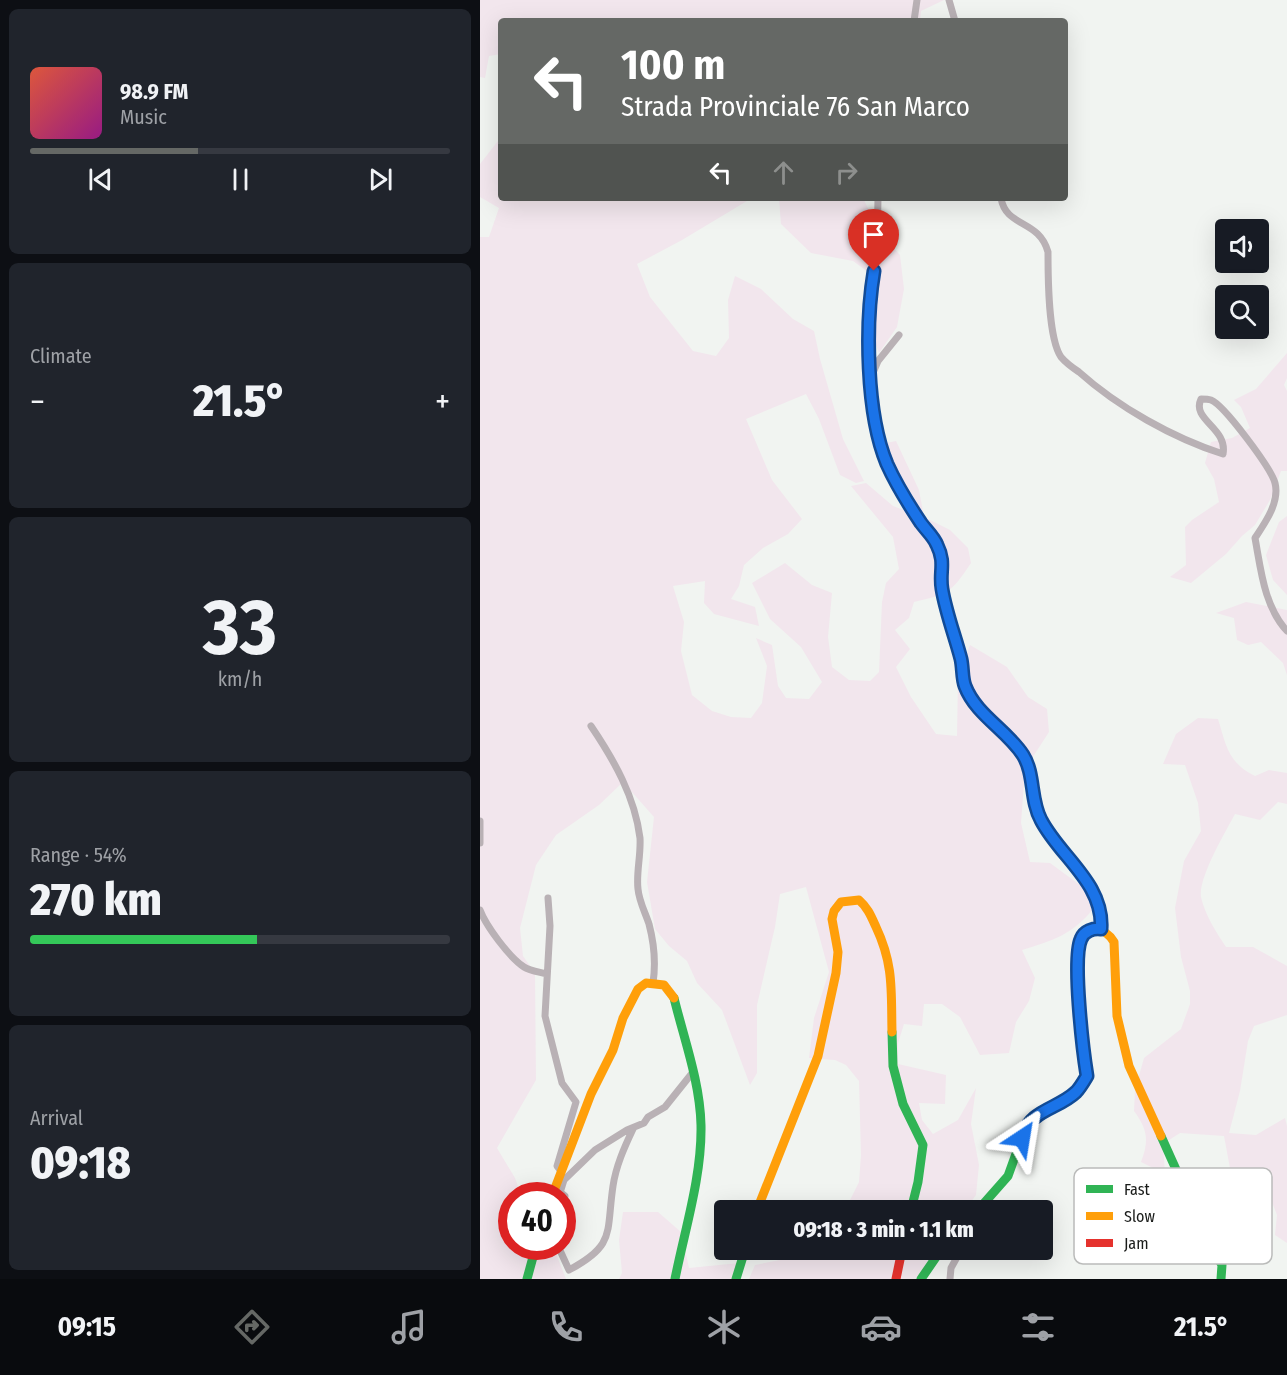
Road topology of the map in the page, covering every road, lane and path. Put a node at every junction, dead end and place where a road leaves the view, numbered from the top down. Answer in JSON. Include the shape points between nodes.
{"nodes":[{"id":1,"x":917,"y":0,"type":"edge"},
{"id":2,"x":949,"y":0,"type":"edge"},
{"id":3,"x":914,"y":18,"type":"edge"},
{"id":4,"x":954,"y":18,"type":"edge"},
{"id":5,"x":878,"y":201,"type":"edge"},
{"id":6,"x":1001,"y":201,"type":"edge"},
{"id":7,"x":899,"y":335,"type":"dead end"},
{"id":8,"x":871,"y":379,"type":"junction"},
{"id":9,"x":1287,"y":631,"type":"edge"},
{"id":10,"x":591,"y":726,"type":"dead end"},
{"id":11,"x":480,"y":821,"type":"edge"},
{"id":12,"x":480,"y":843,"type":"edge"},
{"id":13,"x":548,"y":898,"type":"dead end"},
{"id":14,"x":480,"y":910,"type":"edge"},
{"id":15,"x":1101,"y":929,"type":"junction"},
{"id":16,"x":547,"y":974,"type":"junction"},
{"id":17,"x":653,"y":983,"type":"junction"},
{"id":18,"x":693,"y":1072,"type":"junction"},
{"id":19,"x":633,"y":1129,"type":"junction"},
{"id":20,"x":1175,"y":1168,"type":"edge"},
{"id":21,"x":561,"y":1171,"type":"junction"},
{"id":22,"x":559,"y":1182,"type":"edge"},
{"id":23,"x":563,"y":1182,"type":"edge"},
{"id":24,"x":762,"y":1200,"type":"edge"},
{"id":25,"x":913,"y":1200,"type":"edge"},
{"id":26,"x":987,"y":1200,"type":"edge"},
{"id":27,"x":532,"y":1260,"type":"edge"},
{"id":28,"x":564,"y":1260,"type":"edge"},
{"id":29,"x":742,"y":1260,"type":"edge"},
{"id":30,"x":901,"y":1260,"type":"edge"},
{"id":31,"x":934,"y":1260,"type":"edge"},
{"id":32,"x":955,"y":1260,"type":"edge"},
{"id":33,"x":1221,"y":1264,"type":"edge"},
{"id":34,"x":527,"y":1279,"type":"edge"},
{"id":35,"x":675,"y":1279,"type":"edge"},
{"id":36,"x":736,"y":1279,"type":"edge"},
{"id":37,"x":896,"y":1279,"type":"edge"},
{"id":38,"x":921,"y":1279,"type":"edge"},
{"id":39,"x":950,"y":1279,"type":"edge"},
{"id":40,"x":1221,"y":1279,"type":"edge"}],
"edges":[{"from":1,"to":3,"type":"street"},
{"from":2,"to":4,"type":"street"},
{"from":5,"to":8,"type":"street","via":[[878,250],[870,291]]},
{"from":6,"to":9,"type":"street","via":[[1011,217],[1045,240],[1052,330],[1061,357],[1093,385],[1146,419],[1186,441],[1223,454],[1218,431],[1200,414],[1198,405],[1201,399],[1211,400],[1227,412],[1260,457],[1275,483],[1274,503],[1255,538],[1268,601]]},
{"from":7,"to":8,"type":"street","via":[[878,361]]},
{"from":8,"to":15,"type":"street","via":[[877,434],[887,464],[937,544],[944,565],[941,585],[965,686],[977,706],[1025,757],[1040,820],[1089,885]]},
{"from":10,"to":17,"type":"street","via":[[618,770],[635,810],[641,861],[638,888],[654,953]]},
{"from":11,"to":12,"type":"street"},
{"from":13,"to":16,"type":"street"},
{"from":14,"to":16,"type":"street","via":[[483,920],[525,968]]},
{"from":15,"to":20,"type":"street","via":[[1114,942],[1117,1016],[1129,1066]]},
{"from":15,"to":26,"type":"street","via":[[1085,933],[1078,953],[1082,1050],[1087,1076],[1076,1092],[1040,1111],[1026,1126],[1008,1176]]},
{"from":16,"to":21,"type":"street","via":[[545,1016],[550,1042],[562,1083],[576,1102],[557,1166]]},
{"from":17,"to":18,"type":"street","via":[[664,985],[673,994]]},
{"from":17,"to":21,"type":"street","via":[[640,986],[632,998]]},
{"from":18,"to":19,"type":"street","via":[[669,1104]]},
{"from":18,"to":35,"type":"street","via":[[701,1123],[699,1160]]},
{"from":19,"to":23,"type":"street","via":[[595,1150]]},
{"from":19,"to":28,"type":"street","via":[[619,1158],[608,1234],[591,1258],[569,1270]]},
{"from":21,"to":22,"type":"street"},
{"from":24,"to":25,"type":"street","via":[[818,1056],[836,973],[834,911],[841,902],[852,899],[867,907],[891,968],[893,1066],[903,1104],[923,1145]]},
{"from":27,"to":34,"type":"street"},
{"from":29,"to":36,"type":"street"},
{"from":30,"to":37,"type":"street"},
{"from":31,"to":38,"type":"street"},
{"from":32,"to":39,"type":"street"},
{"from":33,"to":40,"type":"street"}]}
